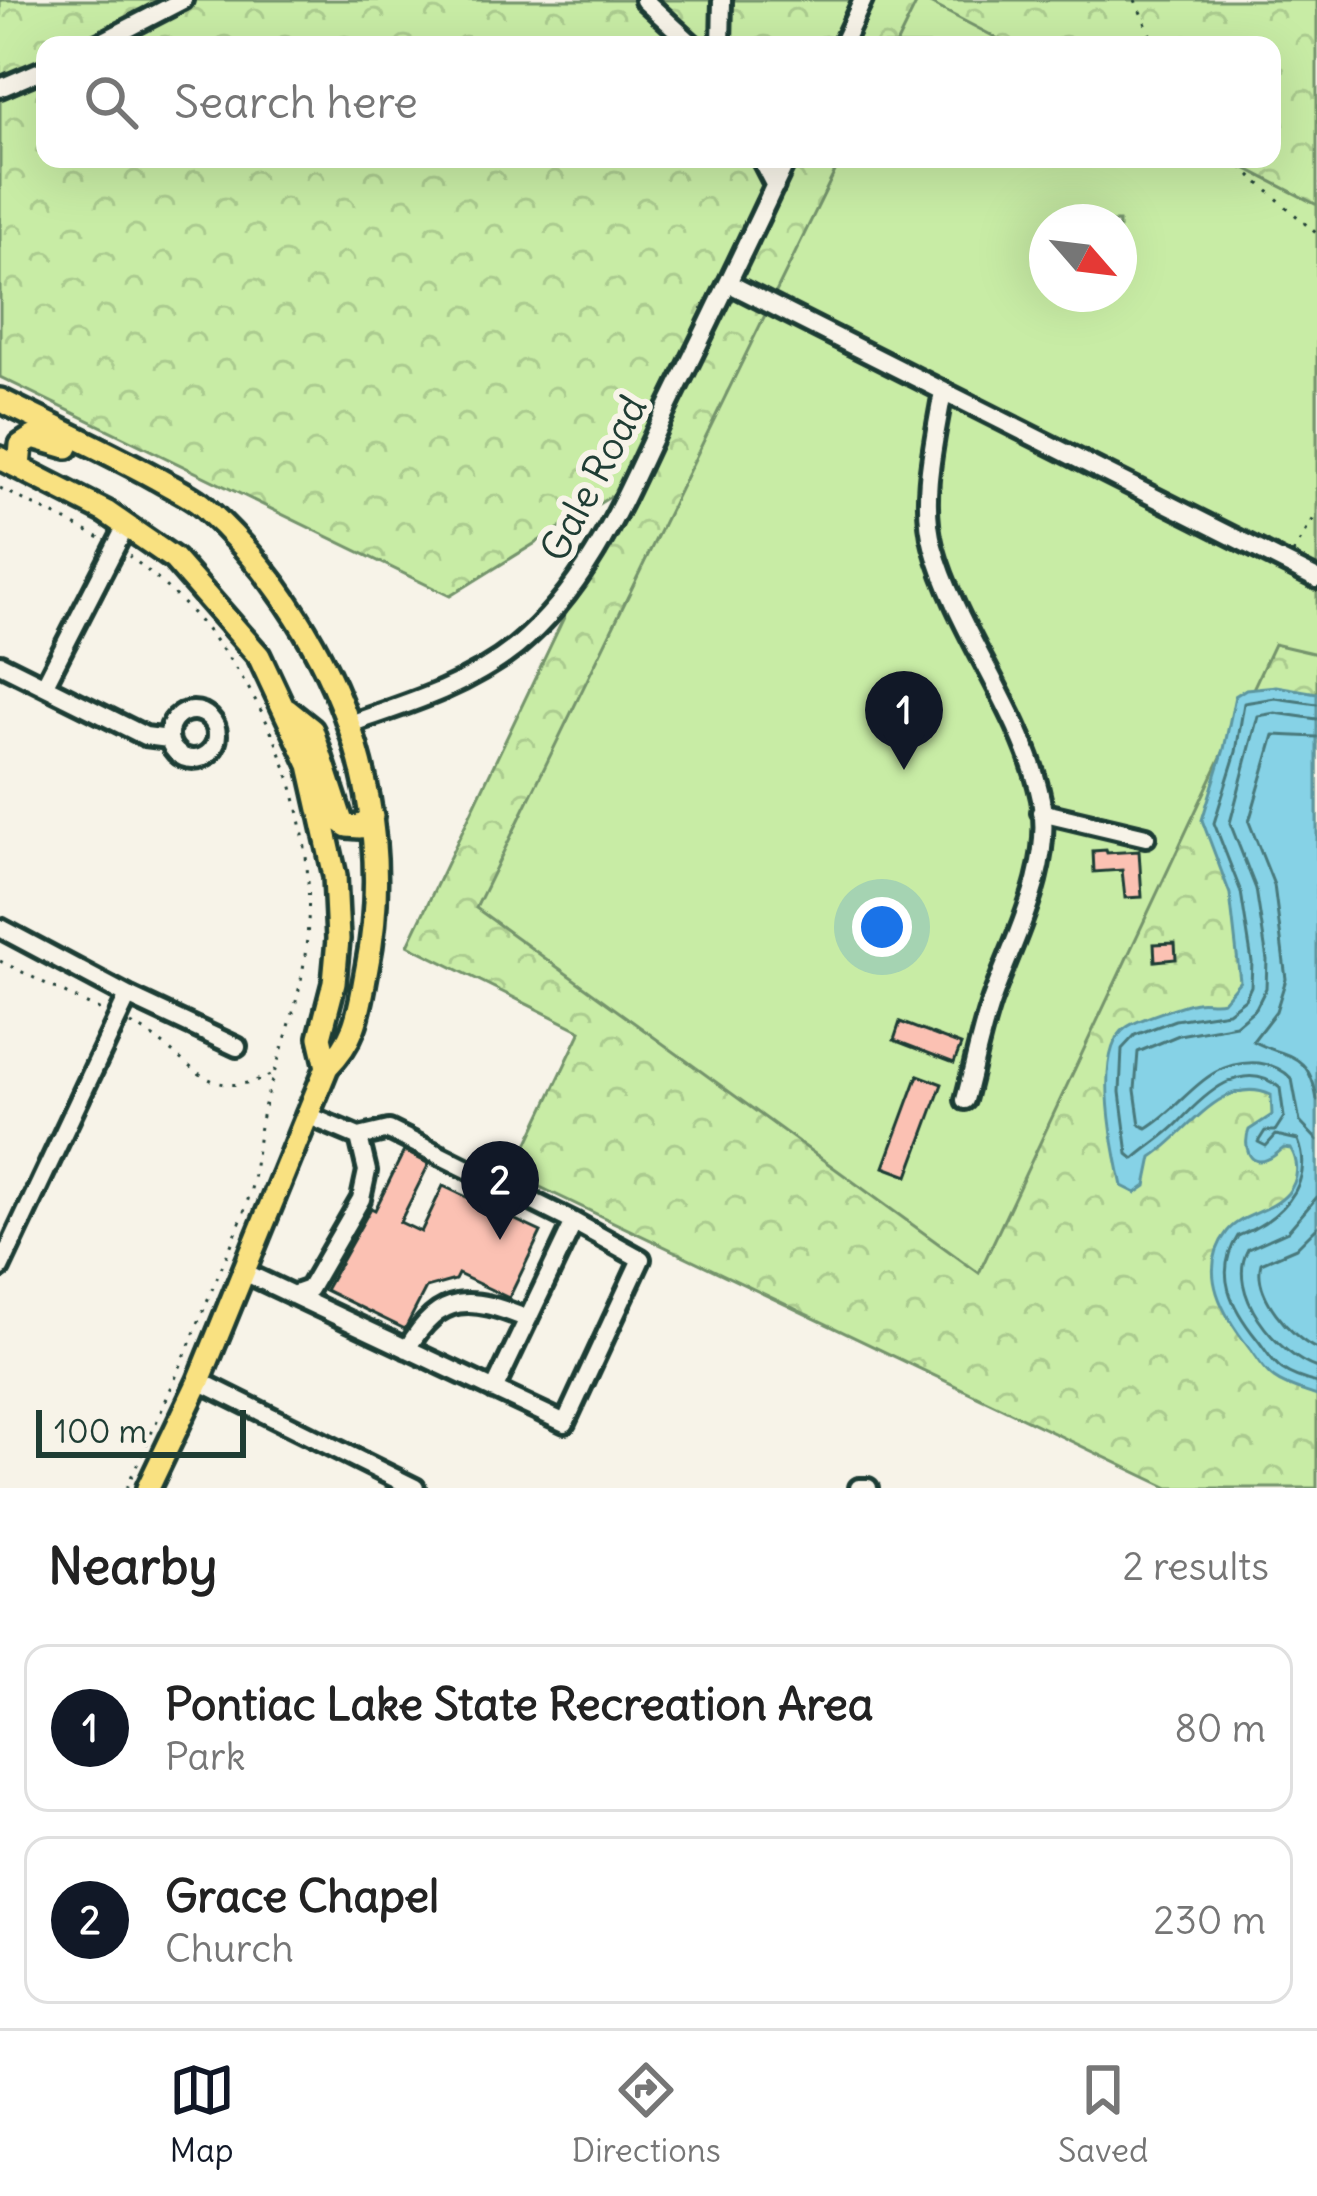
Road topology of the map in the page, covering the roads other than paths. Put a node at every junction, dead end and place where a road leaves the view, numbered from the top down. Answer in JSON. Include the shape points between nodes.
{"nodes":[{"id":1,"x":183,"y":0,"type":"edge"},
{"id":2,"x":644,"y":0,"type":"edge"},
{"id":3,"x":722,"y":0,"type":"edge"},
{"id":4,"x":863,"y":0,"type":"edge"},
{"id":5,"x":113,"y":36,"type":"edge"},
{"id":6,"x":683,"y":36,"type":"edge"},
{"id":7,"x":721,"y":36,"type":"edge"},
{"id":8,"x":846,"y":36,"type":"edge"},
{"id":9,"x":36,"y":73,"type":"edge"},
{"id":10,"x":0,"y":88,"type":"edge"},
{"id":11,"x":766,"y":168,"type":"edge"},
{"id":12,"x":784,"y":168,"type":"edge"},
{"id":13,"x":775,"y":185,"type":"junction"},
{"id":14,"x":728,"y":284,"type":"junction"},
{"id":15,"x":943,"y":391,"type":"junction"},
{"id":16,"x":0,"y":400,"type":"edge"},
{"id":17,"x":10,"y":463,"type":"edge"},
{"id":18,"x":200,"y":503,"type":"junction"},
{"id":19,"x":120,"y":536,"type":"junction"},
{"id":20,"x":1317,"y":580,"type":"edge"},
{"id":21,"x":0,"y":664,"type":"edge"},
{"id":22,"x":44,"y":686,"type":"junction"},
{"id":23,"x":282,"y":706,"type":"junction"},
{"id":24,"x":350,"y":724,"type":"junction"},
{"id":25,"x":169,"y":739,"type":"dead end"},
{"id":26,"x":1041,"y":812,"type":"junction"},
{"id":27,"x":373,"y":816,"type":"junction"},
{"id":28,"x":1146,"y":837,"type":"dead end"},
{"id":29,"x":0,"y":928,"type":"edge"},
{"id":30,"x":338,"y":948,"type":"junction"},
{"id":31,"x":370,"y":955,"type":"junction"},
{"id":32,"x":128,"y":996,"type":"junction"},
{"id":33,"x":237,"y":1047,"type":"dead end"},
{"id":34,"x":327,"y":1066,"type":"junction"},
{"id":35,"x":965,"y":1100,"type":"dead end"},
{"id":36,"x":308,"y":1115,"type":"junction"},
{"id":37,"x":358,"y":1137,"type":"junction"},
{"id":38,"x":574,"y":1222,"type":"junction"},
{"id":39,"x":0,"y":1268,"type":"edge"},
{"id":40,"x":244,"y":1272,"type":"junction"},
{"id":41,"x":292,"y":1295,"type":"junction"},
{"id":42,"x":527,"y":1319,"type":"junction"},
{"id":43,"x":407,"y":1349,"type":"junction"},
{"id":44,"x":200,"y":1381,"type":"junction"},
{"id":45,"x":494,"y":1390,"type":"junction"},
{"id":46,"x":148,"y":1488,"type":"edge"},
{"id":47,"x":416,"y":1488,"type":"edge"}],
"edges":[{"from":1,"to":5,"type":"street"},
{"from":2,"to":6,"type":"street"},
{"from":3,"to":7,"type":"street"},
{"from":4,"to":8,"type":"street"},
{"from":9,"to":10,"type":"street"},
{"from":11,"to":13,"type":"street"},
{"from":12,"to":13,"type":"street","name":"Gale Road"},
{"from":13,"to":14,"type":"street","name":"Gale Road"},
{"from":14,"to":15,"type":"street"},
{"from":14,"to":24,"type":"street","name":"Gale Road","via":[[568,596],[474,676]]},
{"from":15,"to":20,"type":"street"},
{"from":15,"to":26,"type":"street","via":[[929,484],[932,543],[1019,740]]},
{"from":16,"to":18,"type":"main road"},
{"from":17,"to":18,"type":"main road","via":[[21,446],[42,437],[160,495]]},
{"from":17,"to":19,"type":"main road"},
{"from":18,"to":24,"type":"main road","via":[[299,620]]},
{"from":19,"to":22,"type":"street"},
{"from":19,"to":23,"type":"main road","via":[[174,559],[259,656]]},
{"from":21,"to":22,"type":"street"},
{"from":22,"to":25,"type":"street","via":[[145,736]]},
{"from":23,"to":27,"type":"main road","via":[[312,730],[342,822],[360,827]]},
{"from":23,"to":30,"type":"main road","via":[[310,765],[335,876]]},
{"from":24,"to":27,"type":"main road"},
{"from":26,"to":28,"type":"street"},
{"from":26,"to":35,"type":"street","via":[[1041,854],[1025,915]]},
{"from":27,"to":31,"type":"main road"},
{"from":29,"to":32,"type":"street"},
{"from":30,"to":31,"type":"main road"},
{"from":30,"to":34,"type":"main road","via":[[320,1037]]},
{"from":31,"to":34,"type":"main road","via":[[348,1046]]},
{"from":32,"to":33,"type":"street"},
{"from":32,"to":39,"type":"street"},
{"from":34,"to":36,"type":"main road"},
{"from":36,"to":37,"type":"street"},
{"from":36,"to":40,"type":"main road"},
{"from":37,"to":38,"type":"street","via":[[389,1130]]},
{"from":37,"to":41,"type":"street","via":[[367,1172],[361,1199],[310,1289]]},
{"from":38,"to":42,"type":"street"},
{"from":38,"to":45,"type":"street","via":[[641,1258],[565,1423]]},
{"from":40,"to":41,"type":"street"},
{"from":40,"to":44,"type":"main road"},
{"from":41,"to":43,"type":"street"},
{"from":42,"to":43,"type":"street","via":[[459,1302],[438,1309]]},
{"from":42,"to":45,"type":"street"},
{"from":43,"to":45,"type":"street"},
{"from":44,"to":46,"type":"main road"},
{"from":44,"to":47,"type":"street"}]}
